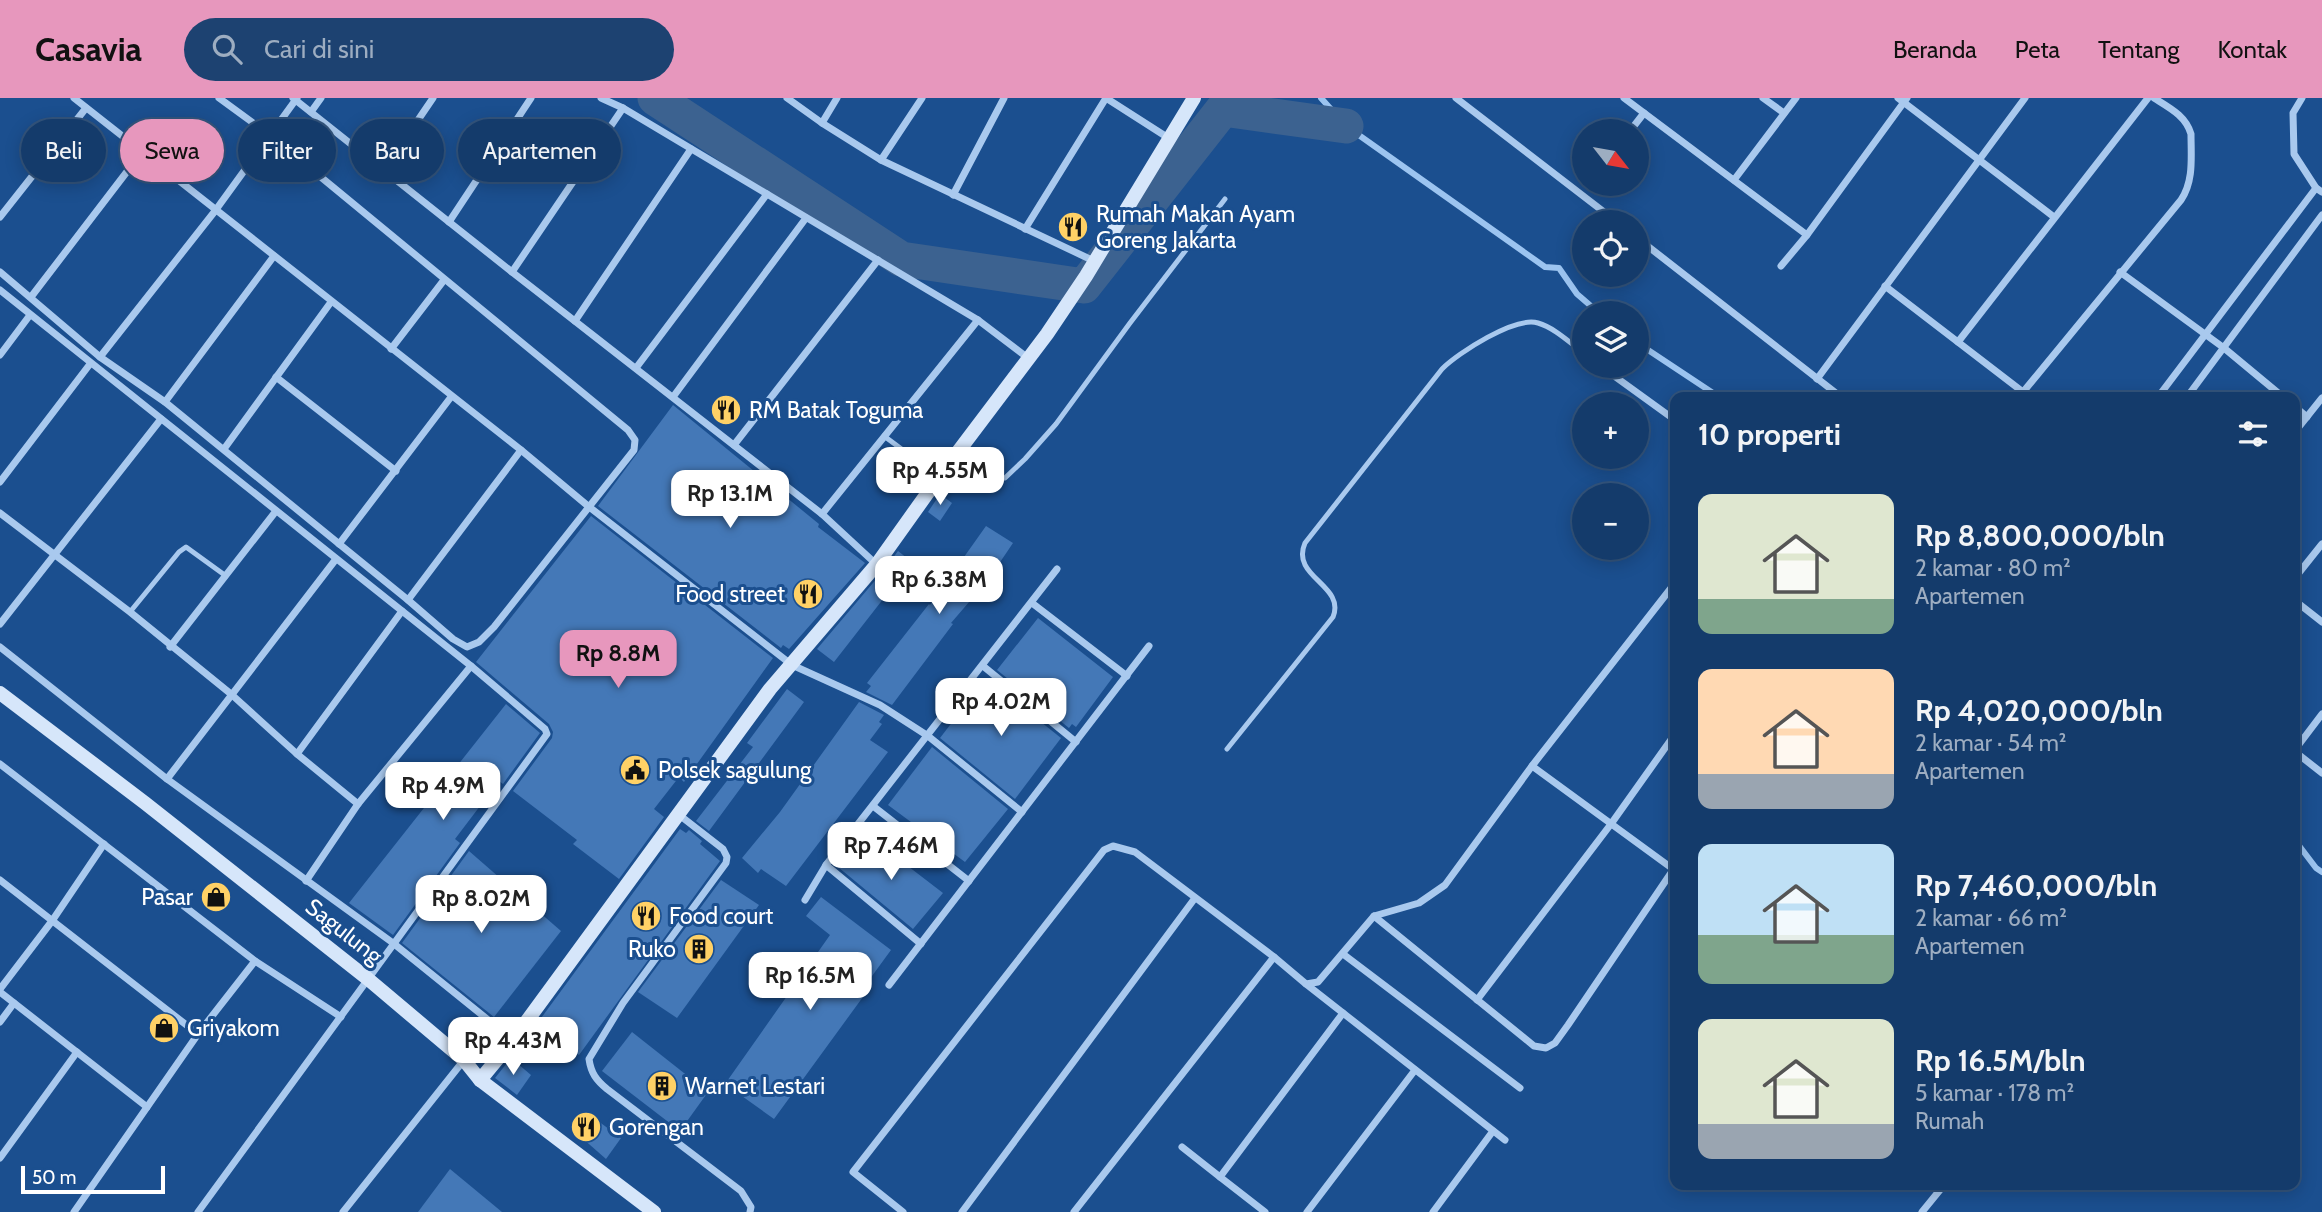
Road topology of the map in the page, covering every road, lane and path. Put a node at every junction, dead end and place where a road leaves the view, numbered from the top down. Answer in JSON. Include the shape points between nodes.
{"nodes":[{"id":1,"x":74,"y":98,"type":"edge"},
{"id":2,"x":219,"y":98,"type":"edge"},
{"id":3,"x":321,"y":98,"type":"edge"},
{"id":4,"x":433,"y":98,"type":"edge"},
{"id":5,"x":531,"y":98,"type":"edge"},
{"id":6,"x":601,"y":98,"type":"edge"},
{"id":7,"x":787,"y":98,"type":"edge"},
{"id":8,"x":837,"y":98,"type":"edge"},
{"id":9,"x":922,"y":98,"type":"edge"},
{"id":10,"x":1004,"y":98,"type":"edge"},
{"id":11,"x":1106,"y":98,"type":"edge"},
{"id":12,"x":1194,"y":98,"type":"edge"},
{"id":13,"x":1456,"y":98,"type":"edge"},
{"id":14,"x":1624,"y":98,"type":"edge"},
{"id":15,"x":1763,"y":98,"type":"edge"},
{"id":16,"x":1796,"y":98,"type":"edge"},
{"id":17,"x":2025,"y":98,"type":"edge"},
{"id":18,"x":2148,"y":98,"type":"edge"},
{"id":19,"x":2154,"y":98,"type":"edge"},
{"id":20,"x":2302,"y":98,"type":"edge"},
{"id":21,"x":295,"y":99,"type":"edge"},
{"id":22,"x":1903,"y":99,"type":"edge"},
{"id":23,"x":86,"y":108,"type":"junction"},
{"id":24,"x":623,"y":108,"type":"junction"},
{"id":25,"x":311,"y":112,"type":"junction"},
{"id":26,"x":1644,"y":113,"type":"junction"},
{"id":27,"x":1784,"y":113,"type":"junction"},
{"id":28,"x":248,"y":119,"type":"edge"},
{"id":29,"x":282,"y":119,"type":"edge"},
{"id":30,"x":419,"y":119,"type":"edge"},
{"id":31,"x":1639,"y":119,"type":"edge"},
{"id":32,"x":822,"y":123,"type":"junction"},
{"id":33,"x":120,"y":135,"type":"edge"},
{"id":34,"x":1170,"y":139,"type":"junction"},
{"id":35,"x":350,"y":143,"type":"edge"},
{"id":36,"x":691,"y":149,"type":"junction"},
{"id":37,"x":1979,"y":159,"type":"junction"},
{"id":38,"x":881,"y":160,"type":"junction"},
{"id":39,"x":238,"y":180,"type":"edge"},
{"id":40,"x":1734,"y":180,"type":"junction"},
{"id":41,"x":120,"y":181,"type":"edge"},
{"id":42,"x":179,"y":182,"type":"edge"},
{"id":43,"x":326,"y":182,"type":"edge"},
{"id":44,"x":399,"y":182,"type":"edge"},
{"id":45,"x":1572,"y":188,"type":"edge"},
{"id":46,"x":2319,"y":190,"type":"edge"},
{"id":47,"x":767,"y":194,"type":"junction"},
{"id":48,"x":953,"y":195,"type":"junction"},
{"id":49,"x":1583,"y":196,"type":"edge"},
{"id":50,"x":1225,"y":199,"type":"dead end"},
{"id":51,"x":1601,"y":210,"type":"edge"},
{"id":52,"x":215,"y":211,"type":"junction"},
{"id":53,"x":2322,"y":215,"type":"edge"},
{"id":54,"x":0,"y":217,"type":"edge"},
{"id":55,"x":2054,"y":217,"type":"junction"},
{"id":56,"x":806,"y":218,"type":"junction"},
{"id":57,"x":449,"y":222,"type":"junction"},
{"id":58,"x":1025,"y":229,"type":"junction"},
{"id":59,"x":1808,"y":235,"type":"junction"},
{"id":60,"x":1649,"y":247,"type":"edge"},
{"id":61,"x":274,"y":256,"type":"junction"},
{"id":62,"x":877,"y":260,"type":"junction"},
{"id":63,"x":1095,"y":261,"type":"junction"},
{"id":64,"x":1781,"y":267,"type":"dead end"},
{"id":65,"x":0,"y":272,"type":"edge"},
{"id":66,"x":512,"y":272,"type":"junction"},
{"id":67,"x":2120,"y":272,"type":"junction"},
{"id":68,"x":444,"y":280,"type":"junction"},
{"id":69,"x":1885,"y":286,"type":"junction"},
{"id":70,"x":0,"y":290,"type":"edge"},
{"id":71,"x":31,"y":297,"type":"junction"},
{"id":72,"x":331,"y":302,"type":"junction"},
{"id":73,"x":30,"y":315,"type":"junction"},
{"id":74,"x":978,"y":320,"type":"junction"},
{"id":75,"x":575,"y":321,"type":"junction"},
{"id":76,"x":2205,"y":335,"type":"junction"},
{"id":77,"x":1958,"y":342,"type":"junction"},
{"id":78,"x":1572,"y":344,"type":"edge"},
{"id":79,"x":2224,"y":348,"type":"junction"},
{"id":80,"x":391,"y":349,"type":"junction"},
{"id":81,"x":0,"y":355,"type":"edge"},
{"id":82,"x":100,"y":357,"type":"junction"},
{"id":83,"x":1028,"y":358,"type":"junction"},
{"id":84,"x":90,"y":364,"type":"junction"},
{"id":85,"x":636,"y":368,"type":"junction"},
{"id":86,"x":276,"y":377,"type":"junction"},
{"id":87,"x":1617,"y":378,"type":"edge"},
{"id":88,"x":1817,"y":379,"type":"junction"},
{"id":89,"x":1834,"y":392,"type":"edge"},
{"id":90,"x":2017,"y":392,"type":"edge"},
{"id":91,"x":2023,"y":392,"type":"edge"},
{"id":92,"x":2162,"y":392,"type":"edge"},
{"id":93,"x":2191,"y":392,"type":"edge"},
{"id":94,"x":2277,"y":392,"type":"edge"},
{"id":95,"x":451,"y":397,"type":"junction"},
{"id":96,"x":673,"y":397,"type":"junction"},
{"id":97,"x":2322,"y":398,"type":"edge"},
{"id":98,"x":165,"y":402,"type":"junction"},
{"id":99,"x":2300,"y":411,"type":"edge"},
{"id":100,"x":1670,"y":415,"type":"edge"},
{"id":101,"x":2307,"y":417,"type":"junction"},
{"id":102,"x":161,"y":419,"type":"junction"},
{"id":103,"x":2300,"y":426,"type":"edge"},
{"id":104,"x":884,"y":436,"type":"junction"},
{"id":105,"x":734,"y":445,"type":"junction"},
{"id":106,"x":224,"y":449,"type":"junction"},
{"id":107,"x":521,"y":450,"type":"junction"},
{"id":108,"x":396,"y":471,"type":"junction"},
{"id":109,"x":939,"y":477,"type":"junction"},
{"id":110,"x":0,"y":482,"type":"edge"},
{"id":111,"x":588,"y":506,"type":"junction"},
{"id":112,"x":276,"y":511,"type":"junction"},
{"id":113,"x":0,"y":513,"type":"edge"},
{"id":114,"x":822,"y":514,"type":"junction"},
{"id":115,"x":339,"y":544,"type":"junction"},
{"id":116,"x":2322,"y":544,"type":"edge"},
{"id":117,"x":54,"y":554,"type":"junction"},
{"id":118,"x":336,"y":559,"type":"junction"},
{"id":119,"x":877,"y":564,"type":"junction"},
{"id":120,"x":1057,"y":569,"type":"dead end"},
{"id":121,"x":2300,"y":572,"type":"edge"},
{"id":122,"x":226,"y":576,"type":"junction"},
{"id":123,"x":1670,"y":590,"type":"edge"},
{"id":124,"x":408,"y":600,"type":"junction"},
{"id":125,"x":1032,"y":603,"type":"junction"},
{"id":126,"x":2300,"y":605,"type":"edge"},
{"id":127,"x":402,"y":611,"type":"junction"},
{"id":128,"x":130,"y":612,"type":"junction"},
{"id":129,"x":2322,"y":622,"type":"edge"},
{"id":130,"x":0,"y":624,"type":"edge"},
{"id":131,"x":1149,"y":646,"type":"dead end"},
{"id":132,"x":0,"y":647,"type":"edge"},
{"id":133,"x":170,"y":647,"type":"junction"},
{"id":134,"x":792,"y":665,"type":"junction"},
{"id":135,"x":471,"y":666,"type":"junction"},
{"id":136,"x":983,"y":666,"type":"junction"},
{"id":137,"x":1126,"y":676,"type":"junction"},
{"id":138,"x":0,"y":693,"type":"edge"},
{"id":139,"x":231,"y":694,"type":"junction"},
{"id":140,"x":2322,"y":715,"type":"edge"},
{"id":141,"x":928,"y":736,"type":"junction"},
{"id":142,"x":1670,"y":741,"type":"edge"},
{"id":143,"x":1076,"y":742,"type":"junction"},
{"id":144,"x":2300,"y":743,"type":"edge"},
{"id":145,"x":1227,"y":749,"type":"dead end"},
{"id":146,"x":297,"y":754,"type":"junction"},
{"id":147,"x":2300,"y":756,"type":"edge"},
{"id":148,"x":0,"y":764,"type":"edge"},
{"id":149,"x":1532,"y":766,"type":"junction"},
{"id":150,"x":2322,"y":772,"type":"edge"},
{"id":151,"x":167,"y":779,"type":"junction"},
{"id":152,"x":358,"y":804,"type":"junction"},
{"id":153,"x":873,"y":806,"type":"junction"},
{"id":154,"x":1022,"y":812,"type":"junction"},
{"id":155,"x":678,"y":814,"type":"junction"},
{"id":156,"x":1611,"y":824,"type":"junction"},
{"id":157,"x":104,"y":844,"type":"junction"},
{"id":158,"x":827,"y":865,"type":"junction"},
{"id":159,"x":1670,"y":865,"type":"edge"},
{"id":160,"x":1670,"y":874,"type":"edge"},
{"id":161,"x":0,"y":880,"type":"edge"},
{"id":162,"x":306,"y":881,"type":"junction"},
{"id":163,"x":969,"y":881,"type":"junction"},
{"id":164,"x":1195,"y":898,"type":"junction"},
{"id":165,"x":805,"y":900,"type":"dead end"},
{"id":166,"x":1374,"y":916,"type":"junction"},
{"id":167,"x":52,"y":921,"type":"junction"},
{"id":168,"x":393,"y":943,"type":"junction"},
{"id":169,"x":921,"y":944,"type":"junction"},
{"id":170,"x":1343,"y":954,"type":"junction"},
{"id":171,"x":1274,"y":957,"type":"junction"},
{"id":172,"x":255,"y":961,"type":"junction"},
{"id":173,"x":368,"y":979,"type":"junction"},
{"id":174,"x":1306,"y":984,"type":"junction"},
{"id":175,"x":889,"y":985,"type":"dead end"},
{"id":176,"x":0,"y":990,"type":"edge"},
{"id":177,"x":1478,"y":1000,"type":"junction"},
{"id":178,"x":15,"y":1003,"type":"junction"},
{"id":179,"x":1343,"y":1013,"type":"junction"},
{"id":180,"x":341,"y":1017,"type":"junction"},
{"id":181,"x":0,"y":1023,"type":"edge"},
{"id":182,"x":198,"y":1034,"type":"junction"},
{"id":183,"x":513,"y":1040,"type":"junction"},
{"id":184,"x":77,"y":1052,"type":"junction"},
{"id":185,"x":464,"y":1060,"type":"junction"},
{"id":186,"x":1415,"y":1070,"type":"junction"},
{"id":187,"x":480,"y":1080,"type":"junction"},
{"id":188,"x":1520,"y":1088,"type":"dead end"},
{"id":189,"x":147,"y":1107,"type":"junction"},
{"id":190,"x":1493,"y":1131,"type":"junction"},
{"id":191,"x":1504,"y":1140,"type":"dead end"},
{"id":192,"x":1182,"y":1147,"type":"dead end"},
{"id":193,"x":0,"y":1158,"type":"edge"},
{"id":194,"x":1220,"y":1177,"type":"junction"},
{"id":195,"x":1940,"y":1190,"type":"edge"},
{"id":196,"x":74,"y":1212,"type":"edge"},
{"id":197,"x":198,"y":1212,"type":"edge"},
{"id":198,"x":343,"y":1212,"type":"edge"},
{"id":199,"x":654,"y":1212,"type":"edge"},
{"id":200,"x":750,"y":1212,"type":"edge"},
{"id":201,"x":903,"y":1212,"type":"edge"},
{"id":202,"x":962,"y":1212,"type":"edge"},
{"id":203,"x":1074,"y":1212,"type":"edge"},
{"id":204,"x":1265,"y":1212,"type":"edge"},
{"id":205,"x":1307,"y":1212,"type":"edge"},
{"id":206,"x":1433,"y":1212,"type":"edge"},
{"id":207,"x":1922,"y":1212,"type":"edge"}],
"edges":[{"from":1,"to":23,"type":"street"},
{"from":2,"to":28,"type":"street"},
{"from":3,"to":25,"type":"street"},
{"from":4,"to":30,"type":"street"},
{"from":5,"to":57,"type":"street"},
{"from":6,"to":24,"type":"street"},
{"from":7,"to":32,"type":"street"},
{"from":8,"to":32,"type":"street"},
{"from":9,"to":38,"type":"street"},
{"from":10,"to":48,"type":"street"},
{"from":11,"to":34,"type":"street"},
{"from":11,"to":58,"type":"street"},
{"from":12,"to":34,"type":"street"},
{"from":13,"to":45,"type":"street"},
{"from":14,"to":26,"type":"street"},
{"from":15,"to":27,"type":"street"},
{"from":16,"to":27,"type":"street"},
{"from":17,"to":37,"type":"street"},
{"from":18,"to":55,"type":"street"},
{"from":19,"to":67,"type":"street","via":[[2180,115],[2189,128],[2191,178],[2181,200]]},
{"from":20,"to":46,"type":"street","via":[[2294,113],[2294,154]]},
{"from":21,"to":25,"type":"street"},
{"from":21,"to":29,"type":"street"},
{"from":22,"to":37,"type":"street"},
{"from":22,"to":59,"type":"street"},
{"from":23,"to":33,"type":"street"},
{"from":23,"to":54,"type":"street"},
{"from":24,"to":36,"type":"street"},
{"from":24,"to":66,"type":"street"},
{"from":25,"to":35,"type":"street"},
{"from":26,"to":31,"type":"street"},
{"from":26,"to":40,"type":"street"},
{"from":27,"to":40,"type":"street"},
{"from":32,"to":38,"type":"street"},
{"from":34,"to":63,"type":"street"},
{"from":36,"to":47,"type":"street"},
{"from":36,"to":75,"type":"street"},
{"from":37,"to":55,"type":"street"},
{"from":37,"to":69,"type":"street"},
{"from":38,"to":48,"type":"street"},
{"from":39,"to":52,"type":"street"},
{"from":40,"to":59,"type":"street"},
{"from":41,"to":71,"type":"street"},
{"from":42,"to":52,"type":"street"},
{"from":43,"to":68,"type":"street"},
{"from":44,"to":57,"type":"street"},
{"from":46,"to":76,"type":"street"},
{"from":47,"to":56,"type":"street"},
{"from":47,"to":85,"type":"street"},
{"from":48,"to":58,"type":"street"},
{"from":49,"to":51,"type":"street"},
{"from":50,"to":109,"type":"lane","via":[[1025,459],[1004,478]]},
{"from":52,"to":61,"type":"street"},
{"from":52,"to":82,"type":"street"},
{"from":53,"to":79,"type":"street"},
{"from":55,"to":77,"type":"street"},
{"from":56,"to":62,"type":"street"},
{"from":56,"to":96,"type":"street"},
{"from":57,"to":66,"type":"street"},
{"from":58,"to":63,"type":"street"},
{"from":59,"to":64,"type":"street"},
{"from":60,"to":88,"type":"street"},
{"from":61,"to":72,"type":"street"},
{"from":61,"to":98,"type":"street"},
{"from":62,"to":74,"type":"street"},
{"from":62,"to":105,"type":"street"},
{"from":63,"to":83,"type":"street"},
{"from":65,"to":71,"type":"street"},
{"from":66,"to":75,"type":"street"},
{"from":67,"to":76,"type":"street"},
{"from":67,"to":91,"type":"street"},
{"from":68,"to":80,"type":"street"},
{"from":68,"to":111,"type":"street","via":[[635,440],[634,450]]},
{"from":69,"to":77,"type":"street"},
{"from":69,"to":88,"type":"street"},
{"from":70,"to":73,"type":"street"},
{"from":71,"to":82,"type":"street"},
{"from":72,"to":80,"type":"street"},
{"from":72,"to":86,"type":"street"},
{"from":73,"to":81,"type":"street"},
{"from":73,"to":84,"type":"street"},
{"from":74,"to":83,"type":"street"},
{"from":74,"to":104,"type":"street"},
{"from":75,"to":85,"type":"street"},
{"from":76,"to":79,"type":"street"},
{"from":76,"to":92,"type":"street"},
{"from":77,"to":90,"type":"street"},
{"from":78,"to":145,"type":"lane","via":[[1553,330],[1525,322],[1478,342],[1436,375],[1305,543],[1301,553],[1304,565],[1335,600],[1334,617]]},
{"from":79,"to":93,"type":"street"},
{"from":79,"to":94,"type":"street"},
{"from":80,"to":95,"type":"street"},
{"from":82,"to":98,"type":"street"},
{"from":83,"to":109,"type":"street"},
{"from":84,"to":102,"type":"street"},
{"from":84,"to":110,"type":"street"},
{"from":85,"to":96,"type":"street"},
{"from":86,"to":106,"type":"street"},
{"from":86,"to":108,"type":"street"},
{"from":87,"to":100,"type":"street"},
{"from":88,"to":89,"type":"street"},
{"from":95,"to":107,"type":"street"},
{"from":95,"to":108,"type":"street"},
{"from":96,"to":105,"type":"street"},
{"from":97,"to":101,"type":"street"},
{"from":98,"to":106,"type":"street"},
{"from":99,"to":101,"type":"street"},
{"from":101,"to":103,"type":"street"},
{"from":102,"to":112,"type":"street"},
{"from":102,"to":117,"type":"street"},
{"from":104,"to":109,"type":"lane"},
{"from":104,"to":114,"type":"street"},
{"from":105,"to":114,"type":"street"},
{"from":106,"to":115,"type":"street"},
{"from":107,"to":111,"type":"street"},
{"from":107,"to":124,"type":"street"},
{"from":108,"to":115,"type":"street"},
{"from":109,"to":119,"type":"street"},
{"from":111,"to":124,"type":"street","via":[[479,642],[467,647],[453,639]]},
{"from":111,"to":134,"type":"street"},
{"from":112,"to":118,"type":"street"},
{"from":112,"to":122,"type":"street"},
{"from":113,"to":117,"type":"street"},
{"from":114,"to":119,"type":"street"},
{"from":115,"to":124,"type":"street"},
{"from":116,"to":121,"type":"street"},
{"from":117,"to":128,"type":"street"},
{"from":117,"to":130,"type":"street"},
{"from":118,"to":127,"type":"street"},
{"from":118,"to":139,"type":"street"},
{"from":119,"to":134,"type":"street"},
{"from":120,"to":125,"type":"street"},
{"from":122,"to":128,"type":"lane","via":[[186,547]]},
{"from":122,"to":133,"type":"street"},
{"from":123,"to":149,"type":"street"},
{"from":125,"to":136,"type":"street"},
{"from":125,"to":137,"type":"street"},
{"from":126,"to":129,"type":"street"},
{"from":127,"to":135,"type":"street"},
{"from":127,"to":146,"type":"street"},
{"from":128,"to":133,"type":"street"},
{"from":131,"to":137,"type":"street"},
{"from":132,"to":151,"type":"street"},
{"from":133,"to":139,"type":"street"},
{"from":134,"to":141,"type":"street","via":[[880,705]]},
{"from":134,"to":155,"type":"street"},
{"from":135,"to":152,"type":"street"},
{"from":135,"to":168,"type":"street","via":[[547,734]]},
{"from":136,"to":141,"type":"street"},
{"from":136,"to":143,"type":"street"},
{"from":137,"to":143,"type":"street"},
{"from":138,"to":173,"type":"street","name":"Sagulung"},
{"from":139,"to":146,"type":"street"},
{"from":139,"to":151,"type":"street"},
{"from":140,"to":144,"type":"street"},
{"from":141,"to":153,"type":"street"},
{"from":141,"to":154,"type":"street"},
{"from":142,"to":156,"type":"street"},
{"from":143,"to":154,"type":"street"},
{"from":146,"to":152,"type":"street"},
{"from":147,"to":150,"type":"street"},
{"from":148,"to":157,"type":"street"},
{"from":149,"to":156,"type":"street"},
{"from":149,"to":166,"type":"street","via":[[1445,885],[1419,903]]},
{"from":151,"to":162,"type":"street"},
{"from":152,"to":162,"type":"street"},
{"from":153,"to":158,"type":"street"},
{"from":153,"to":163,"type":"street"},
{"from":154,"to":163,"type":"street"},
{"from":155,"to":183,"type":"street"},
{"from":155,"to":200,"type":"street","via":[[723,849],[726,863],[623,1003],[589,1059],[590,1069],[607,1089],[741,1191]]},
{"from":156,"to":159,"type":"street"},
{"from":156,"to":177,"type":"street"},
{"from":157,"to":167,"type":"street"},
{"from":157,"to":172,"type":"street"},
{"from":158,"to":165,"type":"street"},
{"from":158,"to":169,"type":"street"},
{"from":160,"to":177,"type":"street","via":[[1550,1046],[1534,1046]]},
{"from":161,"to":167,"type":"street"},
{"from":162,"to":168,"type":"street"},
{"from":163,"to":169,"type":"street"},
{"from":164,"to":171,"type":"street"},
{"from":164,"to":201,"type":"street","via":[[1135,852],[1113,846],[1104,850],[853,1172]]},
{"from":164,"to":202,"type":"street"},
{"from":166,"to":170,"type":"street"},
{"from":166,"to":177,"type":"street"},
{"from":167,"to":176,"type":"street"},
{"from":167,"to":182,"type":"street"},
{"from":168,"to":173,"type":"street"},
{"from":168,"to":183,"type":"street"},
{"from":169,"to":175,"type":"street"},
{"from":170,"to":174,"type":"street","via":[[1323,978]]},
{"from":170,"to":188,"type":"street"},
{"from":171,"to":174,"type":"street"},
{"from":171,"to":203,"type":"street"},
{"from":172,"to":180,"type":"street"},
{"from":172,"to":182,"type":"street"},
{"from":173,"to":180,"type":"street"},
{"from":173,"to":185,"type":"street","name":"Sagulung"},
{"from":174,"to":179,"type":"street"},
{"from":176,"to":178,"type":"street"},
{"from":178,"to":181,"type":"street"},
{"from":178,"to":184,"type":"street"},
{"from":179,"to":186,"type":"street"},
{"from":179,"to":194,"type":"street"},
{"from":180,"to":197,"type":"street"},
{"from":182,"to":189,"type":"street"},
{"from":183,"to":187,"type":"street"},
{"from":184,"to":189,"type":"street"},
{"from":184,"to":193,"type":"street"},
{"from":185,"to":187,"type":"street","name":"Sagulung"},
{"from":185,"to":198,"type":"street"},
{"from":186,"to":190,"type":"street"},
{"from":186,"to":205,"type":"street"},
{"from":187,"to":199,"type":"street","name":"Sagulung"},
{"from":189,"to":196,"type":"street"},
{"from":190,"to":191,"type":"street"},
{"from":190,"to":206,"type":"street"},
{"from":192,"to":194,"type":"street"},
{"from":194,"to":204,"type":"street"},
{"from":195,"to":207,"type":"street"}]}
